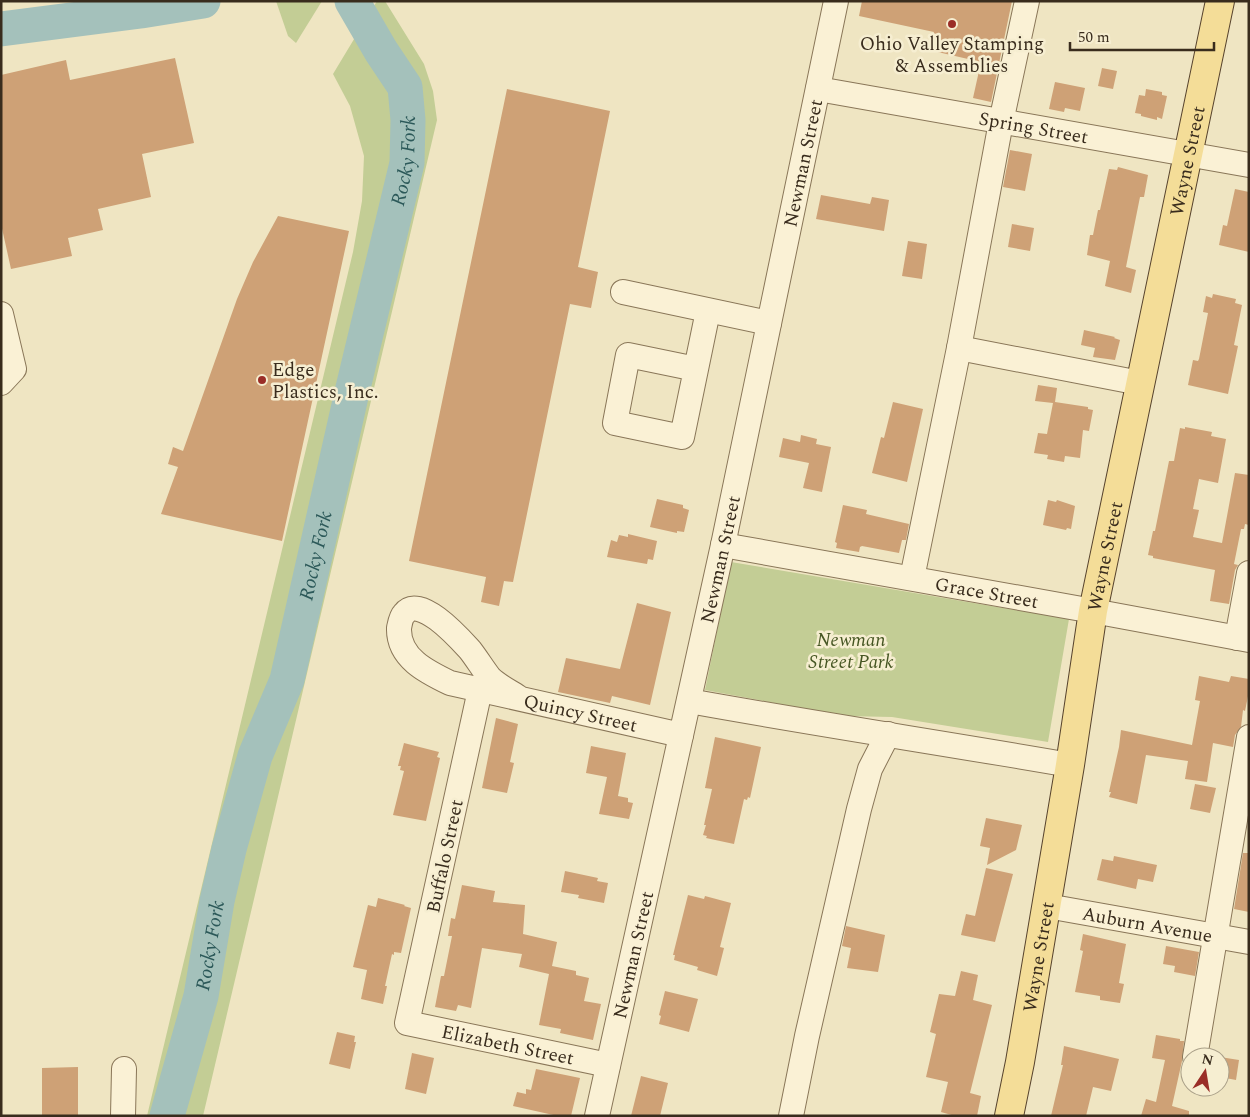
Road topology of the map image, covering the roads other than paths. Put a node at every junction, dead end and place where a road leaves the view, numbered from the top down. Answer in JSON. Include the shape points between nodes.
{"nodes":[{"id":1,"x":836,"y":1,"type":"edge"},
{"id":2,"x":1027,"y":1,"type":"edge"},
{"id":3,"x":1220,"y":1,"type":"edge"},
{"id":4,"x":818,"y":89,"type":"junction"},
{"id":5,"x":1001,"y":122,"type":"junction"},
{"id":6,"x":1188,"y":155,"type":"junction"},
{"id":7,"x":1249,"y":166,"type":"edge"},
{"id":8,"x":623,"y":292,"type":"dead end"},
{"id":9,"x":708,"y":311,"type":"junction"},
{"id":10,"x":1,"y":314,"type":"edge"},
{"id":11,"x":769,"y":323,"type":"junction"},
{"id":12,"x":959,"y":348,"type":"junction"},
{"id":13,"x":696,"y":369,"type":"dead end"},
{"id":14,"x":1,"y":383,"type":"edge"},
{"id":15,"x":1140,"y":383,"type":"junction"},
{"id":16,"x":723,"y":545,"type":"junction"},
{"id":17,"x":1249,"y":573,"type":"edge"},
{"id":18,"x":912,"y":578,"type":"junction"},
{"id":19,"x":1093,"y":611,"type":"junction"},
{"id":20,"x":1243,"y":639,"type":"edge"},
{"id":21,"x":480,"y":690,"type":"junction"},
{"id":22,"x":518,"y":697,"type":"junction"},
{"id":23,"x":688,"y":701,"type":"junction"},
{"id":24,"x":888,"y":734,"type":"junction"},
{"id":25,"x":681,"y":735,"type":"junction"},
{"id":26,"x":1249,"y":737,"type":"edge"},
{"id":27,"x":1070,"y":765,"type":"junction"},
{"id":28,"x":1245,"y":789,"type":"edge"},
{"id":29,"x":1046,"y":906,"type":"junction"},
{"id":30,"x":1214,"y":936,"type":"junction"},
{"id":31,"x":1249,"y":942,"type":"edge"},
{"id":32,"x":407,"y":1023,"type":"joint"},
{"id":33,"x":1197,"y":1047,"type":"edge"},
{"id":34,"x":608,"y":1065,"type":"junction"},
{"id":35,"x":124,"y":1070,"type":"dead end"},
{"id":36,"x":123,"y":1116,"type":"edge"},
{"id":37,"x":597,"y":1116,"type":"edge"},
{"id":38,"x":791,"y":1116,"type":"edge"},
{"id":39,"x":1009,"y":1116,"type":"edge"}],
"edges":[{"from":1,"to":4,"type":"street","name":"Newman Street"},
{"from":2,"to":5,"type":"street"},
{"from":3,"to":6,"type":"main road","name":"Wayne Street"},
{"from":4,"to":5,"type":"street","name":"Spring Street"},
{"from":4,"to":11,"type":"street","name":"Newman Street"},
{"from":5,"to":6,"type":"street","name":"Spring Street"},
{"from":5,"to":12,"type":"street"},
{"from":6,"to":7,"type":"street","name":"Spring Street"},
{"from":6,"to":15,"type":"main road","name":"Wayne Street"},
{"from":8,"to":9,"type":"street"},
{"from":9,"to":11,"type":"street"},
{"from":9,"to":13,"type":"street"},
{"from":10,"to":14,"type":"street","via":[[14,369]]},
{"from":11,"to":16,"type":"street","name":"Newman Street"},
{"from":12,"to":15,"type":"street"},
{"from":12,"to":18,"type":"street"},
{"from":15,"to":19,"type":"main road","name":"Wayne Street"},
{"from":16,"to":18,"type":"street","name":"Grace Street"},
{"from":16,"to":23,"type":"street","name":"Newman Street"},
{"from":17,"to":20,"type":"street"},
{"from":18,"to":19,"type":"street","name":"Grace Street"},
{"from":19,"to":20,"type":"street","name":"Grace Street"},
{"from":19,"to":27,"type":"main road","name":"Wayne Street"},
{"from":21,"to":22,"type":"street","name":"Quincy Street"},
{"from":21,"to":22,"type":"street","name":"Quincy Street","via":[[450,683],[412,660],[402,647],[399,634],[403,614],[409,609],[420,608],[429,612],[470,650],[490,678]]},
{"from":21,"to":32,"type":"street","name":"Buffalo Street"},
{"from":22,"to":25,"type":"street","name":"Quincy Street"},
{"from":23,"to":24,"type":"street"},
{"from":23,"to":25,"type":"street","name":"Newman Street"},
{"from":24,"to":27,"type":"street"},
{"from":24,"to":38,"type":"street","via":[[870,770],[859,809]]},
{"from":25,"to":34,"type":"street","name":"Newman Street"},
{"from":26,"to":28,"type":"street"},
{"from":27,"to":29,"type":"main road","name":"Wayne Street"},
{"from":28,"to":30,"type":"street"},
{"from":29,"to":30,"type":"street","name":"Auburn Avenue"},
{"from":29,"to":39,"type":"main road","name":"Wayne Street"},
{"from":30,"to":31,"type":"street","name":"Auburn Avenue"},
{"from":30,"to":33,"type":"street"},
{"from":32,"to":34,"type":"street","name":"Elizabeth Street"},
{"from":34,"to":37,"type":"street","name":"Newman Street"},
{"from":35,"to":36,"type":"street"}]}
